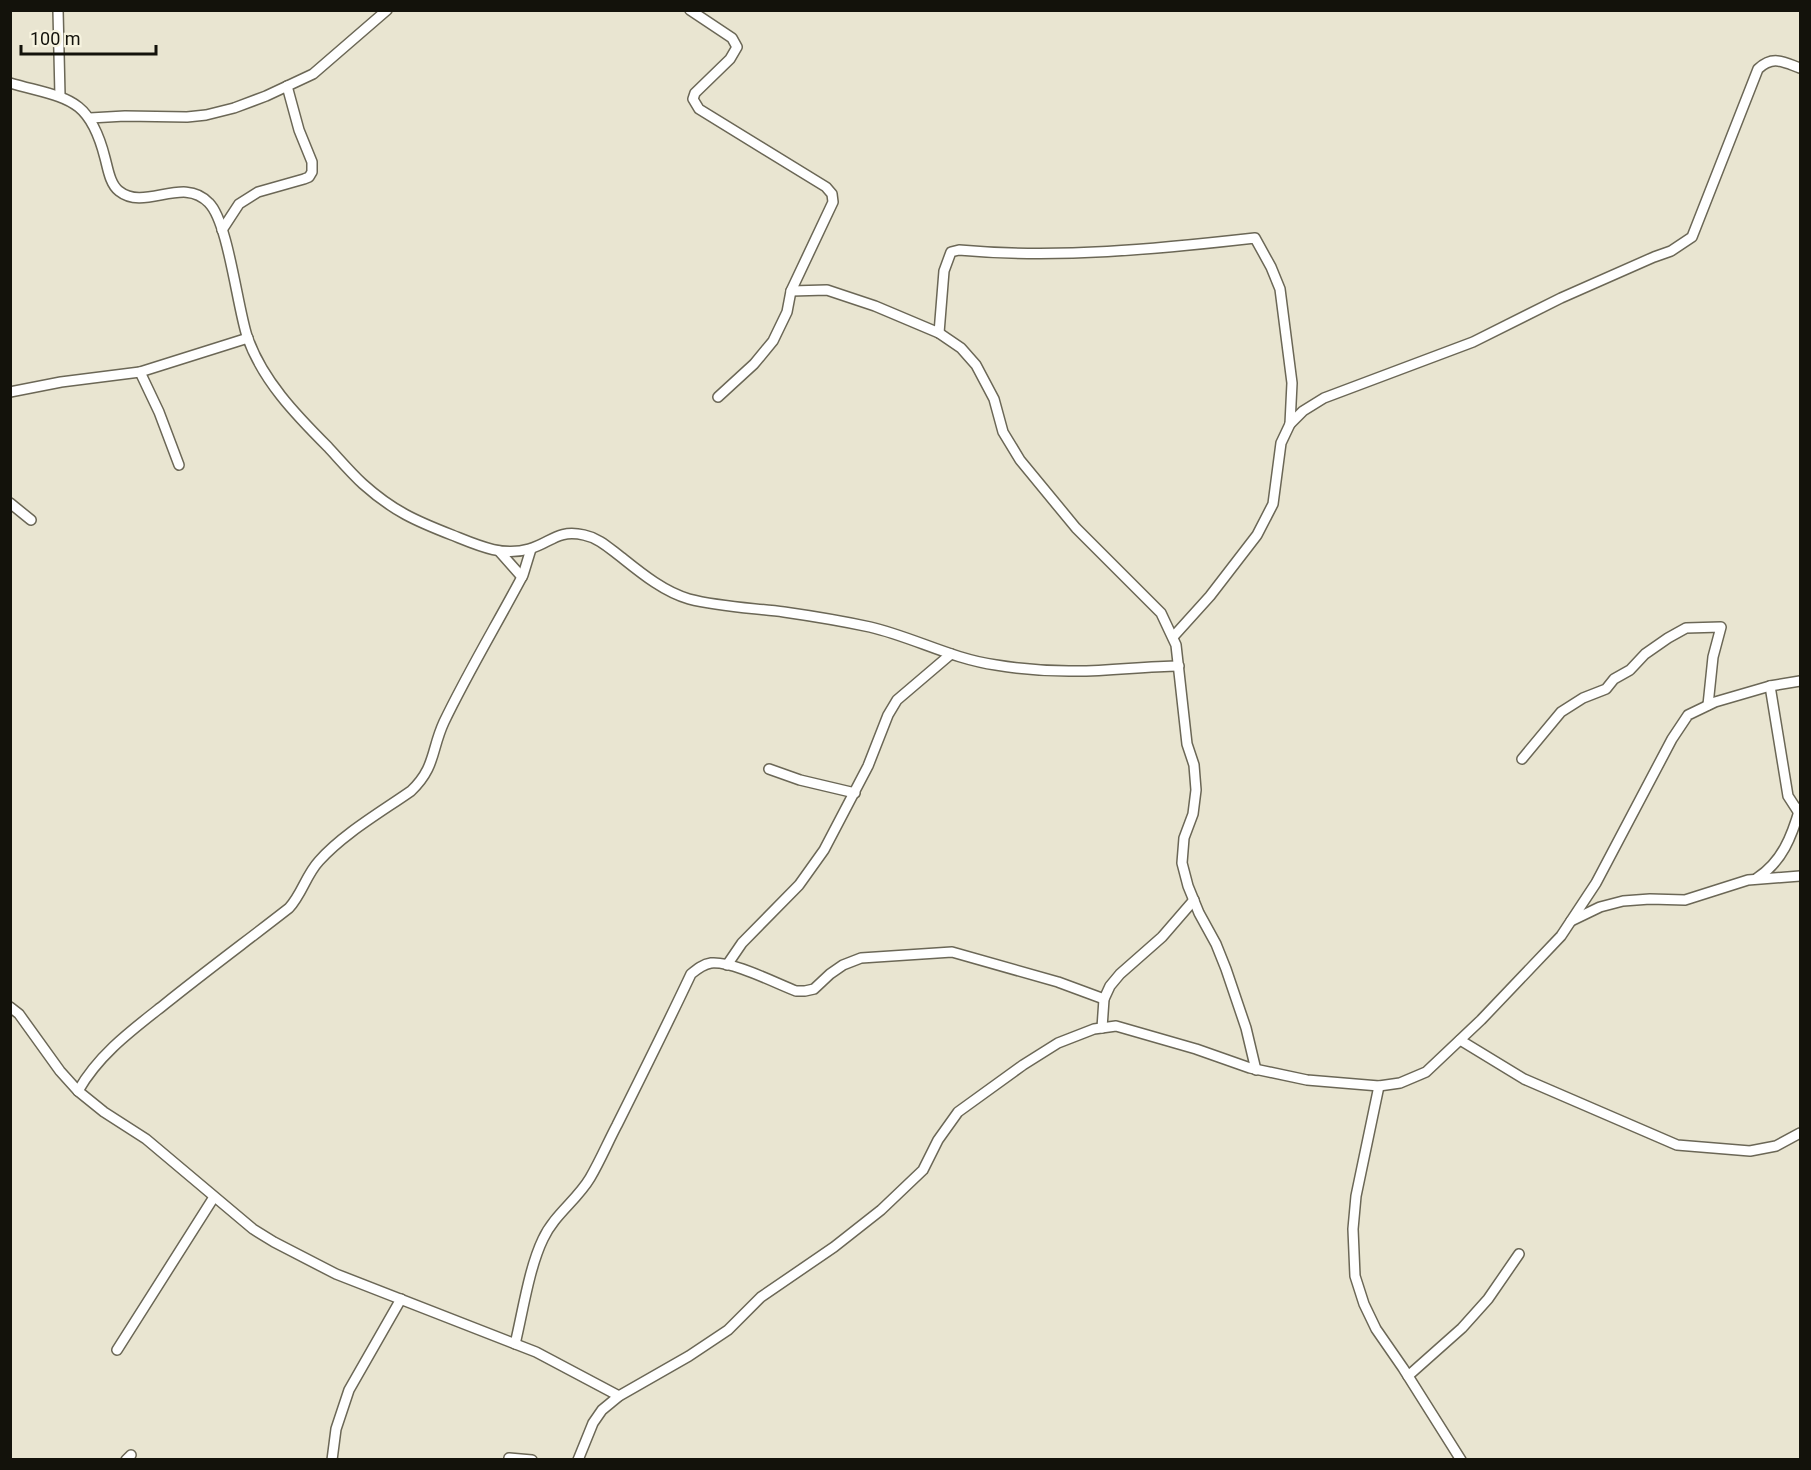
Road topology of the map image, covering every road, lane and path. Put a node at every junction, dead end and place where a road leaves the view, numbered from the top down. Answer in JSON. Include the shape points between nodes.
{"nodes":[{"id":1,"x":58,"y":10,"type":"edge"},
{"id":2,"x":387,"y":10,"type":"edge"},
{"id":3,"x":690,"y":10,"type":"edge"},
{"id":4,"x":1800,"y":68,"type":"edge"},
{"id":5,"x":10,"y":83,"type":"edge"},
{"id":6,"x":287,"y":86,"type":"junction"},
{"id":7,"x":60,"y":96,"type":"junction"},
{"id":8,"x":90,"y":118,"type":"junction"},
{"id":9,"x":222,"y":230,"type":"junction"},
{"id":10,"x":791,"y":291,"type":"junction"},
{"id":11,"x":939,"y":333,"type":"junction"},
{"id":12,"x":248,"y":338,"type":"junction"},
{"id":13,"x":140,"y":372,"type":"junction"},
{"id":14,"x":10,"y":392,"type":"edge"},
{"id":15,"x":718,"y":397,"type":"dead end"},
{"id":16,"x":1290,"y":424,"type":"junction"},
{"id":17,"x":179,"y":465,"type":"dead end"},
{"id":18,"x":10,"y":503,"type":"edge"},
{"id":19,"x":31,"y":520,"type":"dead end"},
{"id":20,"x":531,"y":549,"type":"junction"},
{"id":21,"x":499,"y":551,"type":"junction"},
{"id":22,"x":522,"y":577,"type":"junction"},
{"id":23,"x":1173,"y":637,"type":"junction"},
{"id":24,"x":951,"y":654,"type":"junction"},
{"id":25,"x":1179,"y":666,"type":"junction"},
{"id":26,"x":1800,"y":681,"type":"edge"},
{"id":27,"x":1770,"y":686,"type":"junction"},
{"id":28,"x":1708,"y":705,"type":"junction"},
{"id":29,"x":1522,"y":759,"type":"dead end"},
{"id":30,"x":769,"y":769,"type":"dead end"},
{"id":31,"x":855,"y":793,"type":"junction"},
{"id":32,"x":1800,"y":811,"type":"edge"},
{"id":33,"x":1800,"y":876,"type":"edge"},
{"id":34,"x":1756,"y":879,"type":"junction"},
{"id":35,"x":1194,"y":900,"type":"junction"},
{"id":36,"x":1571,"y":921,"type":"junction"},
{"id":37,"x":728,"y":965,"type":"junction"},
{"id":38,"x":1104,"y":999,"type":"junction"},
{"id":39,"x":10,"y":1007,"type":"edge"},
{"id":40,"x":1102,"y":1028,"type":"junction"},
{"id":41,"x":1460,"y":1040,"type":"junction"},
{"id":42,"x":1256,"y":1070,"type":"junction"},
{"id":43,"x":1379,"y":1086,"type":"junction"},
{"id":44,"x":78,"y":1091,"type":"junction"},
{"id":45,"x":1800,"y":1134,"type":"edge"},
{"id":46,"x":214,"y":1197,"type":"junction"},
{"id":47,"x":1519,"y":1254,"type":"dead end"},
{"id":48,"x":401,"y":1299,"type":"junction"},
{"id":49,"x":514,"y":1344,"type":"junction"},
{"id":50,"x":117,"y":1350,"type":"dead end"},
{"id":51,"x":1408,"y":1376,"type":"junction"},
{"id":52,"x":619,"y":1396,"type":"junction"},
{"id":53,"x":509,"y":1458,"type":"dead end"},
{"id":54,"x":332,"y":1460,"type":"edge"},
{"id":55,"x":532,"y":1460,"type":"edge"},
{"id":56,"x":578,"y":1460,"type":"edge"},
{"id":57,"x":1461,"y":1460,"type":"edge"}],
"edges":[{"from":1,"to":7,"type":"street"},
{"from":2,"to":6,"type":"street","via":[[312,74]]},
{"from":3,"to":10,"type":"street","via":[[732,38],[737,47],[695,93],[695,104],[832,194],[830,210]]},
{"from":4,"to":16,"type":"street","via":[[1767,61],[1758,69],[1692,237],[1685,242],[1473,342],[1324,398]]},
{"from":5,"to":7,"type":"street"},
{"from":6,"to":8,"type":"street","via":[[206,115]]},
{"from":6,"to":9,"type":"street","via":[[312,172],[309,177],[248,198],[239,204]]},
{"from":7,"to":8,"type":"street"},
{"from":8,"to":9,"type":"street","via":[[100,137],[112,182],[120,192],[146,197],[185,191],[199,194],[213,206]]},
{"from":9,"to":12,"type":"street"},
{"from":10,"to":11,"type":"street","via":[[827,290]]},
{"from":10,"to":15,"type":"street","via":[[787,312],[773,340]]},
{"from":11,"to":16,"type":"street","via":[[944,270],[951,252],[1070,254],[1255,238],[1280,290],[1292,383]]},
{"from":11,"to":23,"type":"street","via":[[961,348],[976,365],[994,399],[1003,432],[1020,460],[1076,528],[1161,613]]},
{"from":12,"to":13,"type":"street"},
{"from":12,"to":21,"type":"street","via":[[266,375],[292,410],[384,502],[421,524]]},
{"from":13,"to":14,"type":"street"},
{"from":13,"to":17,"type":"street"},
{"from":16,"to":23,"type":"street","via":[[1281,443],[1273,504],[1257,535]]},
{"from":18,"to":19,"type":"street"},
{"from":20,"to":21,"type":"street"},
{"from":20,"to":22,"type":"street"},
{"from":20,"to":24,"type":"street","via":[[549,538],[571,532],[589,536],[659,585],[687,598],[872,628]]},
{"from":21,"to":22,"type":"street"},
{"from":22,"to":44,"type":"street","via":[[443,724],[430,768],[422,780],[330,850],[317,862],[289,908],[114,1046],[89,1072]]},
{"from":23,"to":25,"type":"street"},
{"from":24,"to":25,"type":"street","via":[[993,665],[1071,672]]},
{"from":24,"to":31,"type":"street","via":[[897,699]]},
{"from":25,"to":35,"type":"street","via":[[1196,790],[1182,863]]},
{"from":26,"to":27,"type":"street"},
{"from":27,"to":28,"type":"street"},
{"from":27,"to":32,"type":"street","via":[[1788,796]]},
{"from":28,"to":29,"type":"street","via":[[1721,627],[1686,628],[1645,654],[1606,689],[1561,712]]},
{"from":28,"to":36,"type":"street","via":[[1695,710],[1681,723],[1607,863]]},
{"from":30,"to":31,"type":"street"},
{"from":31,"to":37,"type":"street","via":[[824,850],[799,885],[742,943]]},
{"from":32,"to":34,"type":"street","via":[[1788,845],[1767,872]]},
{"from":33,"to":34,"type":"street"},
{"from":34,"to":36,"type":"street","via":[[1685,900],[1623,901]]},
{"from":35,"to":38,"type":"street","via":[[1162,937],[1120,974]]},
{"from":35,"to":42,"type":"street","via":[[1226,969]]},
{"from":36,"to":41,"type":"street"},
{"from":37,"to":38,"type":"street","via":[[805,991],[814,989],[843,965],[861,958],[952,952]]},
{"from":37,"to":49,"type":"street","via":[[708,963],[691,974],[591,1176],[544,1237]]},
{"from":38,"to":40,"type":"street"},
{"from":39,"to":44,"type":"street"},
{"from":40,"to":42,"type":"street","via":[[1116,1026]]},
{"from":40,"to":52,"type":"street","via":[[1058,1043],[958,1112],[923,1170],[881,1210],[761,1297],[728,1330]]},
{"from":41,"to":43,"type":"street","via":[[1426,1072],[1400,1083]]},
{"from":41,"to":45,"type":"street","via":[[1524,1079],[1677,1145],[1750,1151],[1776,1146]]},
{"from":42,"to":43,"type":"street","via":[[1307,1080]]},
{"from":43,"to":51,"type":"street","via":[[1356,1196],[1355,1275],[1376,1329]]},
{"from":44,"to":46,"type":"street","via":[[146,1139]]},
{"from":46,"to":48,"type":"street","via":[[274,1242],[336,1274]]},
{"from":46,"to":50,"type":"street"},
{"from":47,"to":51,"type":"street","via":[[1462,1328]]},
{"from":48,"to":49,"type":"street"},
{"from":48,"to":54,"type":"street","via":[[349,1390],[336,1429]]},
{"from":49,"to":52,"type":"street"},
{"from":51,"to":57,"type":"street"},
{"from":52,"to":56,"type":"street","via":[[593,1423]]},
{"from":53,"to":55,"type":"street"}]}
